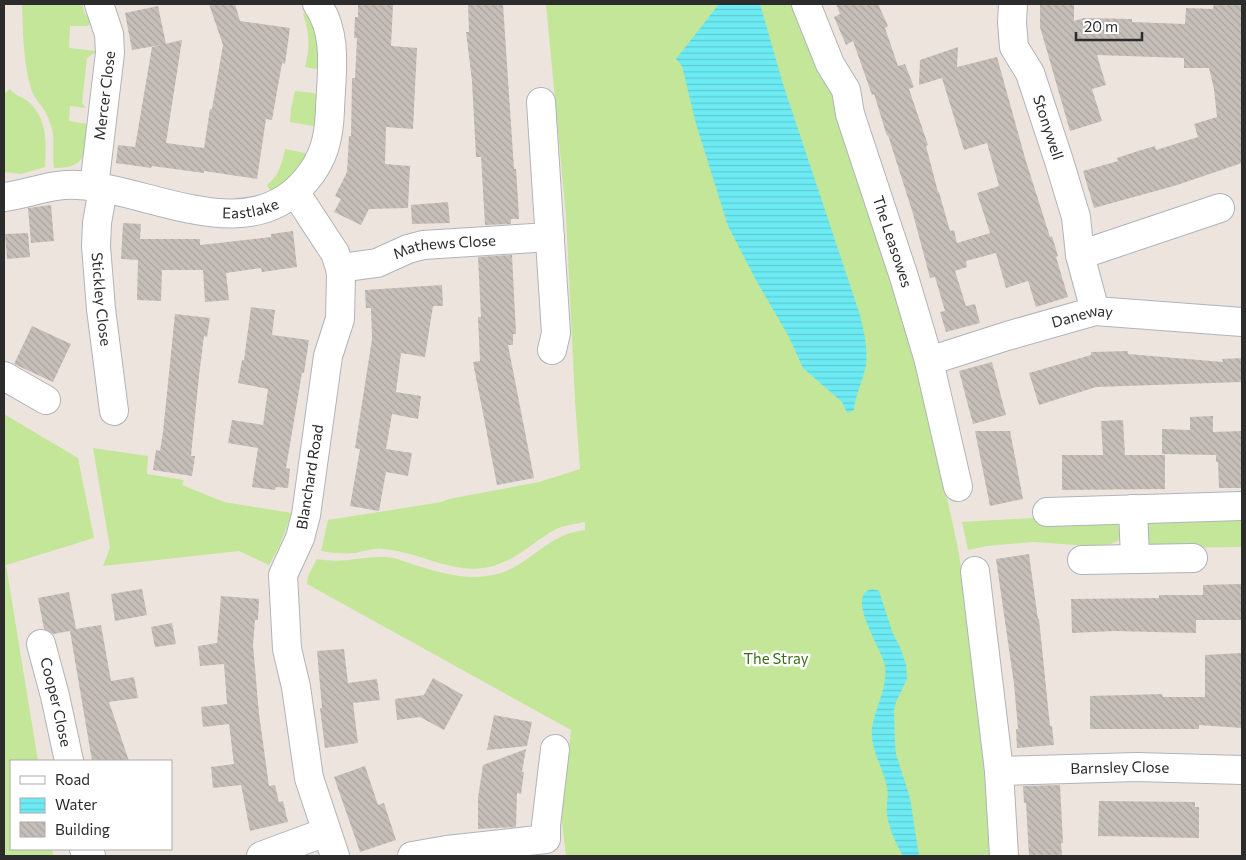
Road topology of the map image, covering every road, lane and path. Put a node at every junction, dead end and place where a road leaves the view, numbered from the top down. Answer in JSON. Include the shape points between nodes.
{"nodes":[{"id":1,"x":99,"y":4,"type":"edge"},
{"id":2,"x":317,"y":4,"type":"edge"},
{"id":3,"x":806,"y":4,"type":"edge"},
{"id":4,"x":1012,"y":4,"type":"edge"},
{"id":5,"x":541,"y":102,"type":"dead end"},
{"id":6,"x":99,"y":188,"type":"junction"},
{"id":7,"x":295,"y":192,"type":"junction"},
{"id":8,"x":4,"y":197,"type":"edge"},
{"id":9,"x":1220,"y":208,"type":"dead end"},
{"id":10,"x":550,"y":237,"type":"junction"},
{"id":11,"x":1080,"y":255,"type":"junction"},
{"id":12,"x":340,"y":268,"type":"junction"},
{"id":13,"x":1095,"y":311,"type":"junction"},
{"id":14,"x":1242,"y":322,"type":"edge"},
{"id":15,"x":552,"y":350,"type":"dead end"},
{"id":16,"x":929,"y":361,"type":"junction"},
{"id":17,"x":4,"y":376,"type":"edge"},
{"id":18,"x":46,"y":400,"type":"dead end"},
{"id":19,"x":114,"y":411,"type":"dead end"},
{"id":20,"x":958,"y":487,"type":"dead end"},
{"id":21,"x":1242,"y":506,"type":"edge"},
{"id":22,"x":1134,"y":509,"type":"junction"},
{"id":23,"x":1047,"y":512,"type":"dead end"},
{"id":24,"x":1135,"y":558,"type":"junction"},
{"id":25,"x":1192,"y":558,"type":"dead end"},
{"id":26,"x":1082,"y":560,"type":"dead end"},
{"id":27,"x":975,"y":571,"type":"dead end"},
{"id":28,"x":41,"y":644,"type":"dead end"},
{"id":29,"x":555,"y":749,"type":"dead end"},
{"id":30,"x":69,"y":760,"type":"edge"},
{"id":31,"x":1242,"y":770,"type":"edge"},
{"id":32,"x":998,"y":771,"type":"junction"},
{"id":33,"x":330,"y":844,"type":"edge"},
{"id":34,"x":548,"y":848,"type":"edge"},
{"id":35,"x":261,"y":856,"type":"edge"},
{"id":36,"x":412,"y":856,"type":"edge"},
{"id":37,"x":1004,"y":856,"type":"edge"}],
"edges":[{"from":1,"to":6,"type":"street","name":"Mercer Close","via":[[109,34],[110,53]]},
{"from":2,"to":7,"type":"street","name":"Eastlake","via":[[326,19],[332,53],[328,133],[319,164]]},
{"from":3,"to":16,"type":"street","name":"The Leasowes","via":[[830,64],[846,90],[850,114]]},
{"from":4,"to":11,"type":"street","name":"Stonywell","via":[[1014,47],[1030,74],[1059,161],[1076,218]]},
{"from":5,"to":10,"type":"street"},
{"from":6,"to":7,"type":"street","name":"Eastlake","via":[[208,212],[239,214],[270,207]]},
{"from":6,"to":8,"type":"street","name":"Eastlake","via":[[51,186]]},
{"from":6,"to":19,"type":"street","name":"Stickley Close","via":[[96,246]]},
{"from":7,"to":12,"type":"street","name":"Blanchard Road","via":[[332,248]]},
{"from":9,"to":11,"type":"street"},
{"from":10,"to":12,"type":"street","name":"Mathews Close","via":[[423,245],[377,263]]},
{"from":10,"to":15,"type":"street","via":[[556,333]]},
{"from":11,"to":13,"type":"street","name":"Stonywell"},
{"from":12,"to":33,"type":"street","name":"Blanchard Road","via":[[340,319],[328,356],[306,515],[282,582],[287,649],[296,687],[307,768]]},
{"from":13,"to":14,"type":"street","name":"Daneway"},
{"from":13,"to":16,"type":"street","name":"Daneway"},
{"from":16,"to":20,"type":"street","name":"The Leasowes"},
{"from":17,"to":18,"type":"street"},
{"from":21,"to":22,"type":"street"},
{"from":22,"to":23,"type":"street"},
{"from":22,"to":24,"type":"street"},
{"from":24,"to":25,"type":"street"},
{"from":24,"to":26,"type":"street"},
{"from":27,"to":32,"type":"street"},
{"from":28,"to":30,"type":"street","name":"Cooper Close"},
{"from":29,"to":34,"type":"street","via":[[546,825]]},
{"from":31,"to":32,"type":"street","name":"Barnsley Close","via":[[1138,767]]},
{"from":32,"to":37,"type":"street"},
{"from":33,"to":35,"type":"street"},
{"from":34,"to":36,"type":"street","via":[[465,848]]}]}
